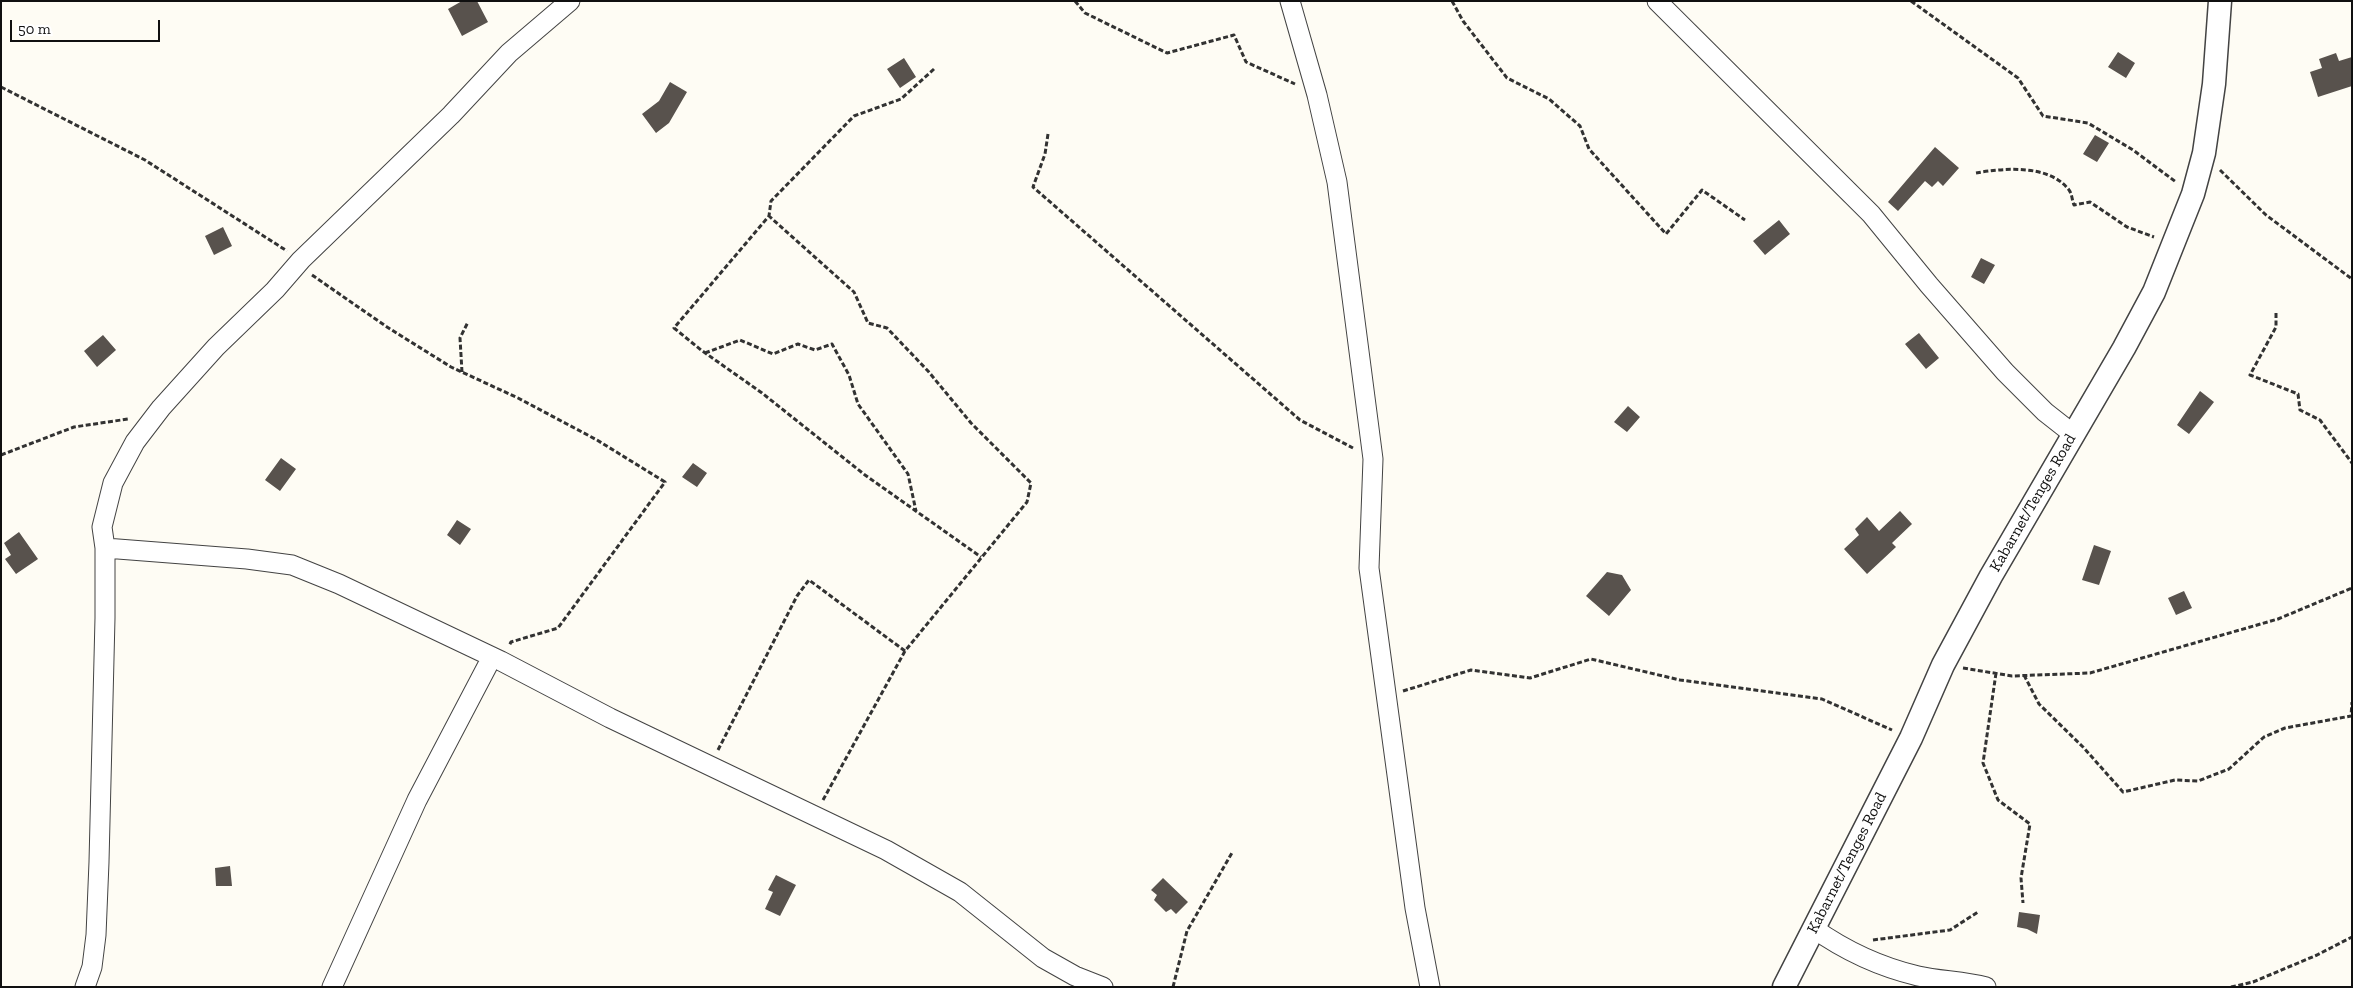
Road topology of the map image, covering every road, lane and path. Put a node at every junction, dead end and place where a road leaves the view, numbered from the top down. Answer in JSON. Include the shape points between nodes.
{"nodes":[{"id":1,"x":570,"y":1,"type":"edge"},
{"id":2,"x":1075,"y":1,"type":"edge"},
{"id":3,"x":1290,"y":1,"type":"edge"},
{"id":4,"x":1452,"y":1,"type":"edge"},
{"id":5,"x":1657,"y":1,"type":"edge"},
{"id":6,"x":1911,"y":1,"type":"edge"},
{"id":7,"x":2220,"y":1,"type":"edge"},
{"id":8,"x":934,"y":69,"type":"dead end"},
{"id":9,"x":1,"y":87,"type":"edge"},
{"id":10,"x":1318,"y":95,"type":"junction"},
{"id":11,"x":1048,"y":134,"type":"dead end"},
{"id":12,"x":2204,"y":154,"type":"junction"},
{"id":13,"x":1976,"y":173,"type":"dead end"},
{"id":14,"x":2193,"y":194,"type":"junction"},
{"id":15,"x":769,"y":216,"type":"junction"},
{"id":16,"x":1745,"y":220,"type":"dead end"},
{"id":17,"x":2174,"y":244,"type":"junction"},
{"id":18,"x":300,"y":260,"type":"junction"},
{"id":19,"x":2352,"y":279,"type":"edge"},
{"id":20,"x":2276,"y":312,"type":"dead end"},
{"id":21,"x":468,"y":322,"type":"dead end"},
{"id":22,"x":705,"y":353,"type":"junction"},
{"id":23,"x":462,"y":373,"type":"junction"},
{"id":24,"x":155,"y":416,"type":"junction"},
{"id":25,"x":2073,"y":434,"type":"junction"},
{"id":26,"x":1,"y":454,"type":"edge"},
{"id":27,"x":1373,"y":459,"type":"junction"},
{"id":28,"x":2352,"y":463,"type":"edge"},
{"id":29,"x":916,"y":511,"type":"junction"},
{"id":30,"x":105,"y":548,"type":"junction"},
{"id":31,"x":981,"y":557,"type":"junction"},
{"id":32,"x":2352,"y":588,"type":"edge"},
{"id":33,"x":905,"y":651,"type":"junction"},
{"id":34,"x":496,"y":659,"type":"junction"},
{"id":35,"x":1943,"y":665,"type":"junction"},
{"id":36,"x":1996,"y":673,"type":"junction"},
{"id":37,"x":2024,"y":675,"type":"junction"},
{"id":38,"x":1388,"y":696,"type":"junction"},
{"id":39,"x":2352,"y":702,"type":"edge"},
{"id":40,"x":1911,"y":738,"type":"junction"},
{"id":41,"x":709,"y":766,"type":"junction"},
{"id":42,"x":815,"y":816,"type":"junction"},
{"id":43,"x":1233,"y":851,"type":"dead end"},
{"id":44,"x":2023,"y":903,"type":"dead end"},
{"id":45,"x":1978,"y":912,"type":"dead end"},
{"id":46,"x":1813,"y":928,"type":"junction"},
{"id":47,"x":2352,"y":936,"type":"edge"},
{"id":48,"x":1840,"y":947,"type":"junction"},
{"id":49,"x":85,"y":987,"type":"edge"},
{"id":50,"x":332,"y":987,"type":"edge"},
{"id":51,"x":1103,"y":987,"type":"edge"},
{"id":52,"x":1173,"y":987,"type":"edge"},
{"id":53,"x":1430,"y":987,"type":"edge"},
{"id":54,"x":1784,"y":987,"type":"edge"},
{"id":55,"x":1986,"y":987,"type":"edge"},
{"id":56,"x":2231,"y":987,"type":"edge"}],
"edges":[{"from":1,"to":18,"type":"street","via":[[509,53],[450,115]]},
{"from":2,"to":10,"type":"path","via":[[1085,13],[1167,52],[1234,35],[1246,62]]},
{"from":3,"to":10,"type":"street"},
{"from":4,"to":16,"type":"path","via":[[1463,21],[1507,78],[1549,99],[1580,126],[1589,149],[1666,234],[1702,190]]},
{"from":5,"to":25,"type":"street","via":[[1871,214],[2005,372],[2045,412]]},
{"from":6,"to":14,"type":"path","via":[[2018,78],[2043,116],[2088,123],[2133,150]]},
{"from":7,"to":12,"type":"street","name":"Kabarnet/Tenges Road","via":[[2214,84]]},
{"from":8,"to":15,"type":"path","via":[[901,99],[854,116],[771,201]]},
{"from":9,"to":18,"type":"path","via":[[145,160]]},
{"from":10,"to":27,"type":"street","via":[[1337,182]]},
{"from":11,"to":27,"type":"path","via":[[1045,154],[1033,187],[1300,420]]},
{"from":12,"to":14,"type":"street","name":"Kabarnet/Tenges Road"},
{"from":12,"to":19,"type":"path","via":[[2266,215]]},
{"from":13,"to":17,"type":"path","via":[[2003,168],[2033,170],[2058,180],[2070,191],[2074,205],[2090,202],[2127,227]]},
{"from":14,"to":17,"type":"street","name":"Kabarnet/Tenges Road"},
{"from":15,"to":22,"type":"path","via":[[674,328]]},
{"from":15,"to":31,"type":"path","via":[[854,292],[868,323],[887,328],[971,423],[1031,483],[1027,502]]},
{"from":17,"to":25,"type":"street","name":"Kabarnet/Tenges Road","via":[[2137,324]]},
{"from":18,"to":23,"type":"path","via":[[314,277]]},
{"from":18,"to":24,"type":"street"},
{"from":20,"to":28,"type":"path","via":[[2276,327],[2250,375],[2298,394],[2300,410],[2320,420]]},
{"from":21,"to":23,"type":"path","via":[[460,338]]},
{"from":22,"to":29,"type":"path"},
{"from":22,"to":29,"type":"path","via":[[740,340],[774,354],[798,344],[815,350],[832,344],[849,375],[858,404],[908,474]]},
{"from":23,"to":34,"type":"path","via":[[518,398],[665,482],[558,628],[511,642]]},
{"from":24,"to":26,"type":"path","via":[[74,427]]},
{"from":24,"to":30,"type":"street","via":[[135,442],[113,483],[102,527]]},
{"from":25,"to":35,"type":"street","name":"Kabarnet/Tenges Road"},
{"from":27,"to":38,"type":"street","via":[[1369,568]]},
{"from":29,"to":31,"type":"path"},
{"from":30,"to":34,"type":"street","via":[[292,565]]},
{"from":30,"to":49,"type":"street","via":[[96,935],[92,967]]},
{"from":31,"to":33,"type":"path"},
{"from":32,"to":37,"type":"path","via":[[2278,619],[2090,673]]},
{"from":33,"to":41,"type":"path","via":[[809,580],[797,596]]},
{"from":33,"to":42,"type":"path"},
{"from":34,"to":41,"type":"street"},
{"from":34,"to":50,"type":"street","via":[[417,800]]},
{"from":35,"to":36,"type":"path"},
{"from":35,"to":40,"type":"street","name":"Kabarnet/Tenges Road"},
{"from":36,"to":37,"type":"path"},
{"from":36,"to":44,"type":"path","via":[[1983,763],[1998,800],[2030,824],[2021,878]]},
{"from":37,"to":39,"type":"path","via":[[2039,704],[2123,792],[2175,780],[2198,781],[2229,769],[2264,736],[2285,728],[2351,716]]},
{"from":38,"to":40,"type":"path","via":[[1471,670],[1530,678],[1591,659],[1680,680],[1822,699]]},
{"from":38,"to":53,"type":"street","via":[[1389,725],[1415,908]]},
{"from":40,"to":46,"type":"street","name":"Kabarnet/Tenges Road"},
{"from":41,"to":42,"type":"street"},
{"from":42,"to":51,"type":"street","via":[[886,850],[960,892],[1044,958]]},
{"from":43,"to":52,"type":"path","via":[[1187,931]]},
{"from":45,"to":48,"type":"path","via":[[1950,930]]},
{"from":46,"to":48,"type":"street"},
{"from":46,"to":54,"type":"street","name":"Kabarnet/Tenges Road"},
{"from":47,"to":56,"type":"path","via":[[2317,955]]},
{"from":48,"to":55,"type":"street","via":[[1918,976]]}]}
